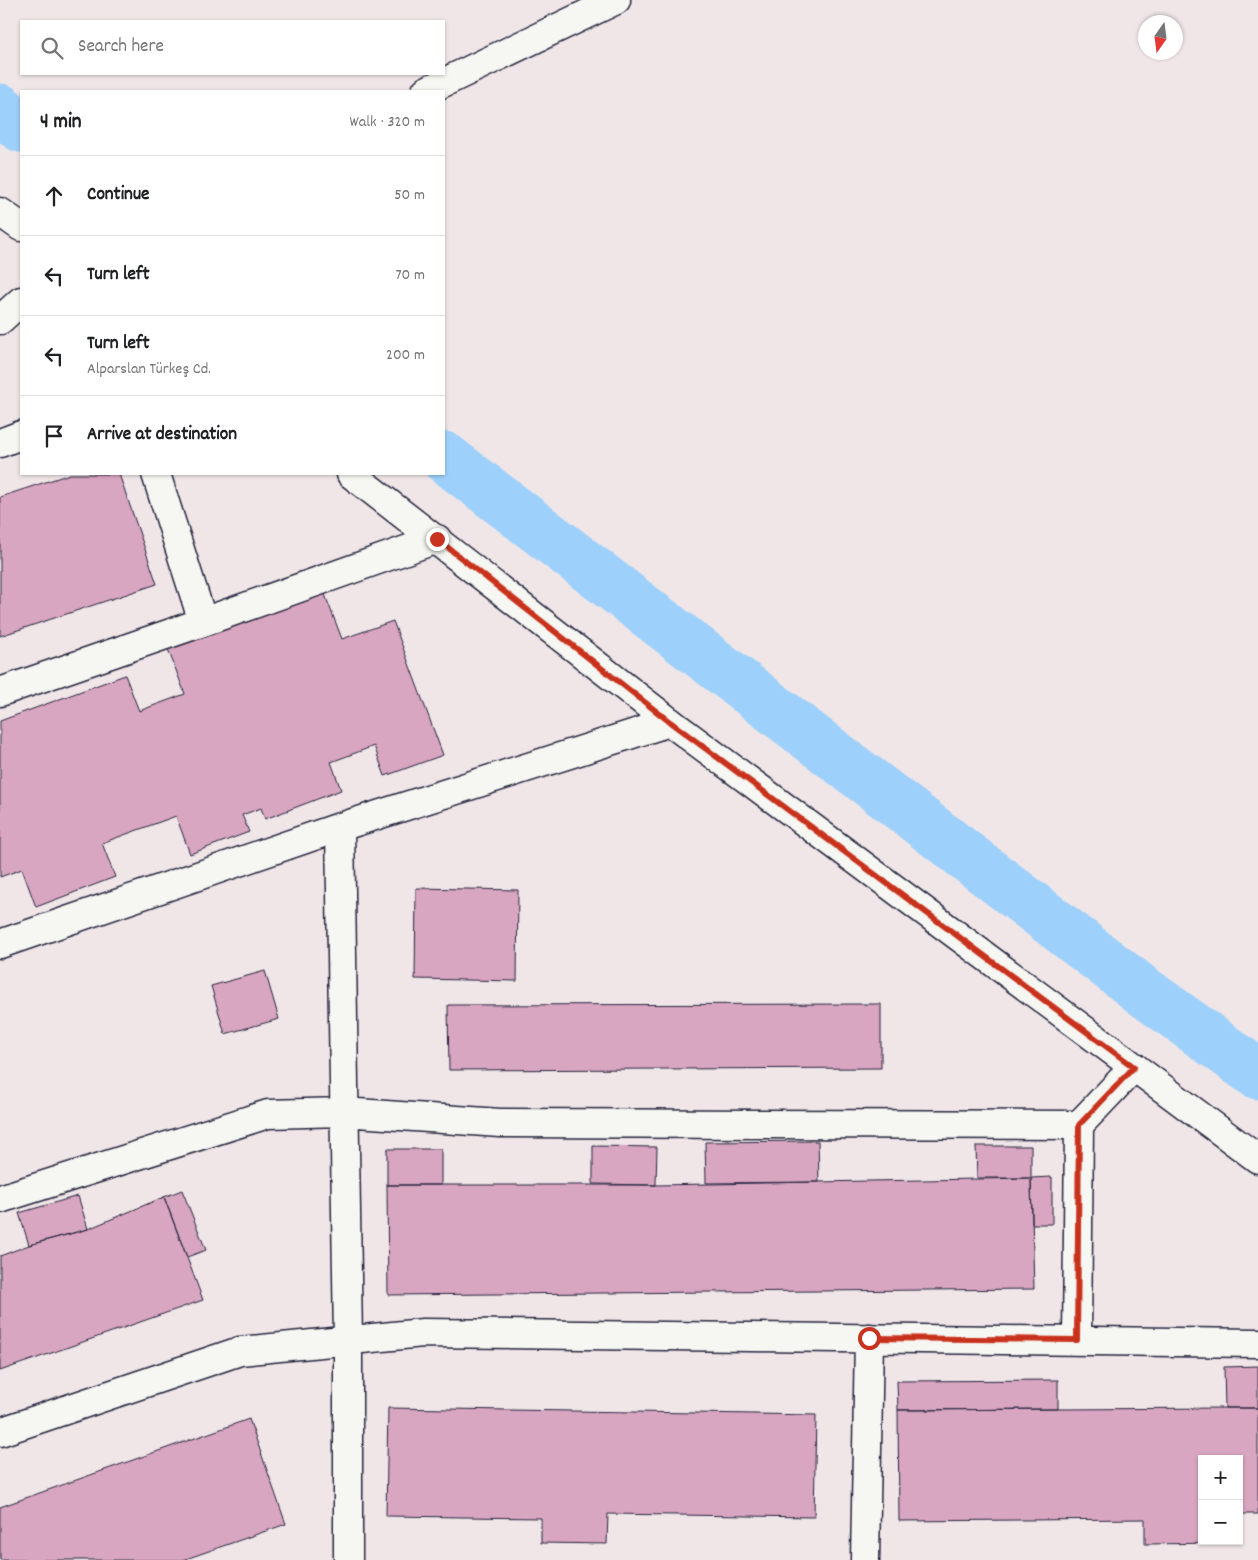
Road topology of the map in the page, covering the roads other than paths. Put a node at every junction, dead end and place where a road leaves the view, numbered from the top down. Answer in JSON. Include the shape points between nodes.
{"nodes":[{"id":1,"x":616,"y":0,"type":"edge"},
{"id":2,"x":428,"y":90,"type":"edge"},
{"id":3,"x":0,"y":212,"type":"edge"},
{"id":4,"x":20,"y":226,"type":"edge"},
{"id":5,"x":20,"y":302,"type":"edge"},
{"id":6,"x":0,"y":320,"type":"edge"},
{"id":7,"x":20,"y":435,"type":"edge"},
{"id":8,"x":0,"y":443,"type":"edge"},
{"id":9,"x":156,"y":475,"type":"edge"},
{"id":10,"x":353,"y":475,"type":"edge"},
{"id":11,"x":437,"y":539,"type":"junction"},
{"id":12,"x":203,"y":622,"type":"junction"},
{"id":13,"x":0,"y":692,"type":"edge"},
{"id":14,"x":670,"y":722,"type":"junction"},
{"id":15,"x":340,"y":827,"type":"junction"},
{"id":16,"x":0,"y":944,"type":"edge"},
{"id":17,"x":1134,"y":1067,"type":"junction"},
{"id":18,"x":343,"y":1112,"type":"junction"},
{"id":19,"x":1079,"y":1125,"type":"junction"},
{"id":20,"x":1258,"y":1159,"type":"edge"},
{"id":21,"x":0,"y":1199,"type":"edge"},
{"id":22,"x":869,"y":1338,"type":"junction"},
{"id":23,"x":348,"y":1340,"type":"junction"},
{"id":24,"x":1077,"y":1340,"type":"junction"},
{"id":25,"x":1258,"y":1343,"type":"edge"},
{"id":26,"x":0,"y":1432,"type":"edge"},
{"id":27,"x":348,"y":1560,"type":"edge"},
{"id":28,"x":865,"y":1560,"type":"edge"}],
"edges":[{"from":1,"to":2,"type":"street"},
{"from":3,"to":4,"type":"street"},
{"from":5,"to":6,"type":"street"},
{"from":7,"to":8,"type":"street"},
{"from":9,"to":12,"type":"street"},
{"from":10,"to":11,"type":"street"},
{"from":11,"to":12,"type":"street"},
{"from":11,"to":14,"type":"street"},
{"from":12,"to":13,"type":"street"},
{"from":14,"to":15,"type":"street"},
{"from":14,"to":17,"type":"street"},
{"from":15,"to":16,"type":"street"},
{"from":15,"to":18,"type":"street"},
{"from":17,"to":19,"type":"street"},
{"from":17,"to":20,"type":"street"},
{"from":18,"to":19,"type":"street","via":[[500,1123]]},
{"from":18,"to":21,"type":"street","via":[[268,1114]]},
{"from":18,"to":23,"type":"street"},
{"from":19,"to":24,"type":"street"},
{"from":22,"to":23,"type":"street","via":[[423,1333]]},
{"from":22,"to":24,"type":"street"},
{"from":22,"to":28,"type":"street"},
{"from":23,"to":26,"type":"street","via":[[240,1351]]},
{"from":23,"to":27,"type":"street"},
{"from":24,"to":25,"type":"street"}]}
